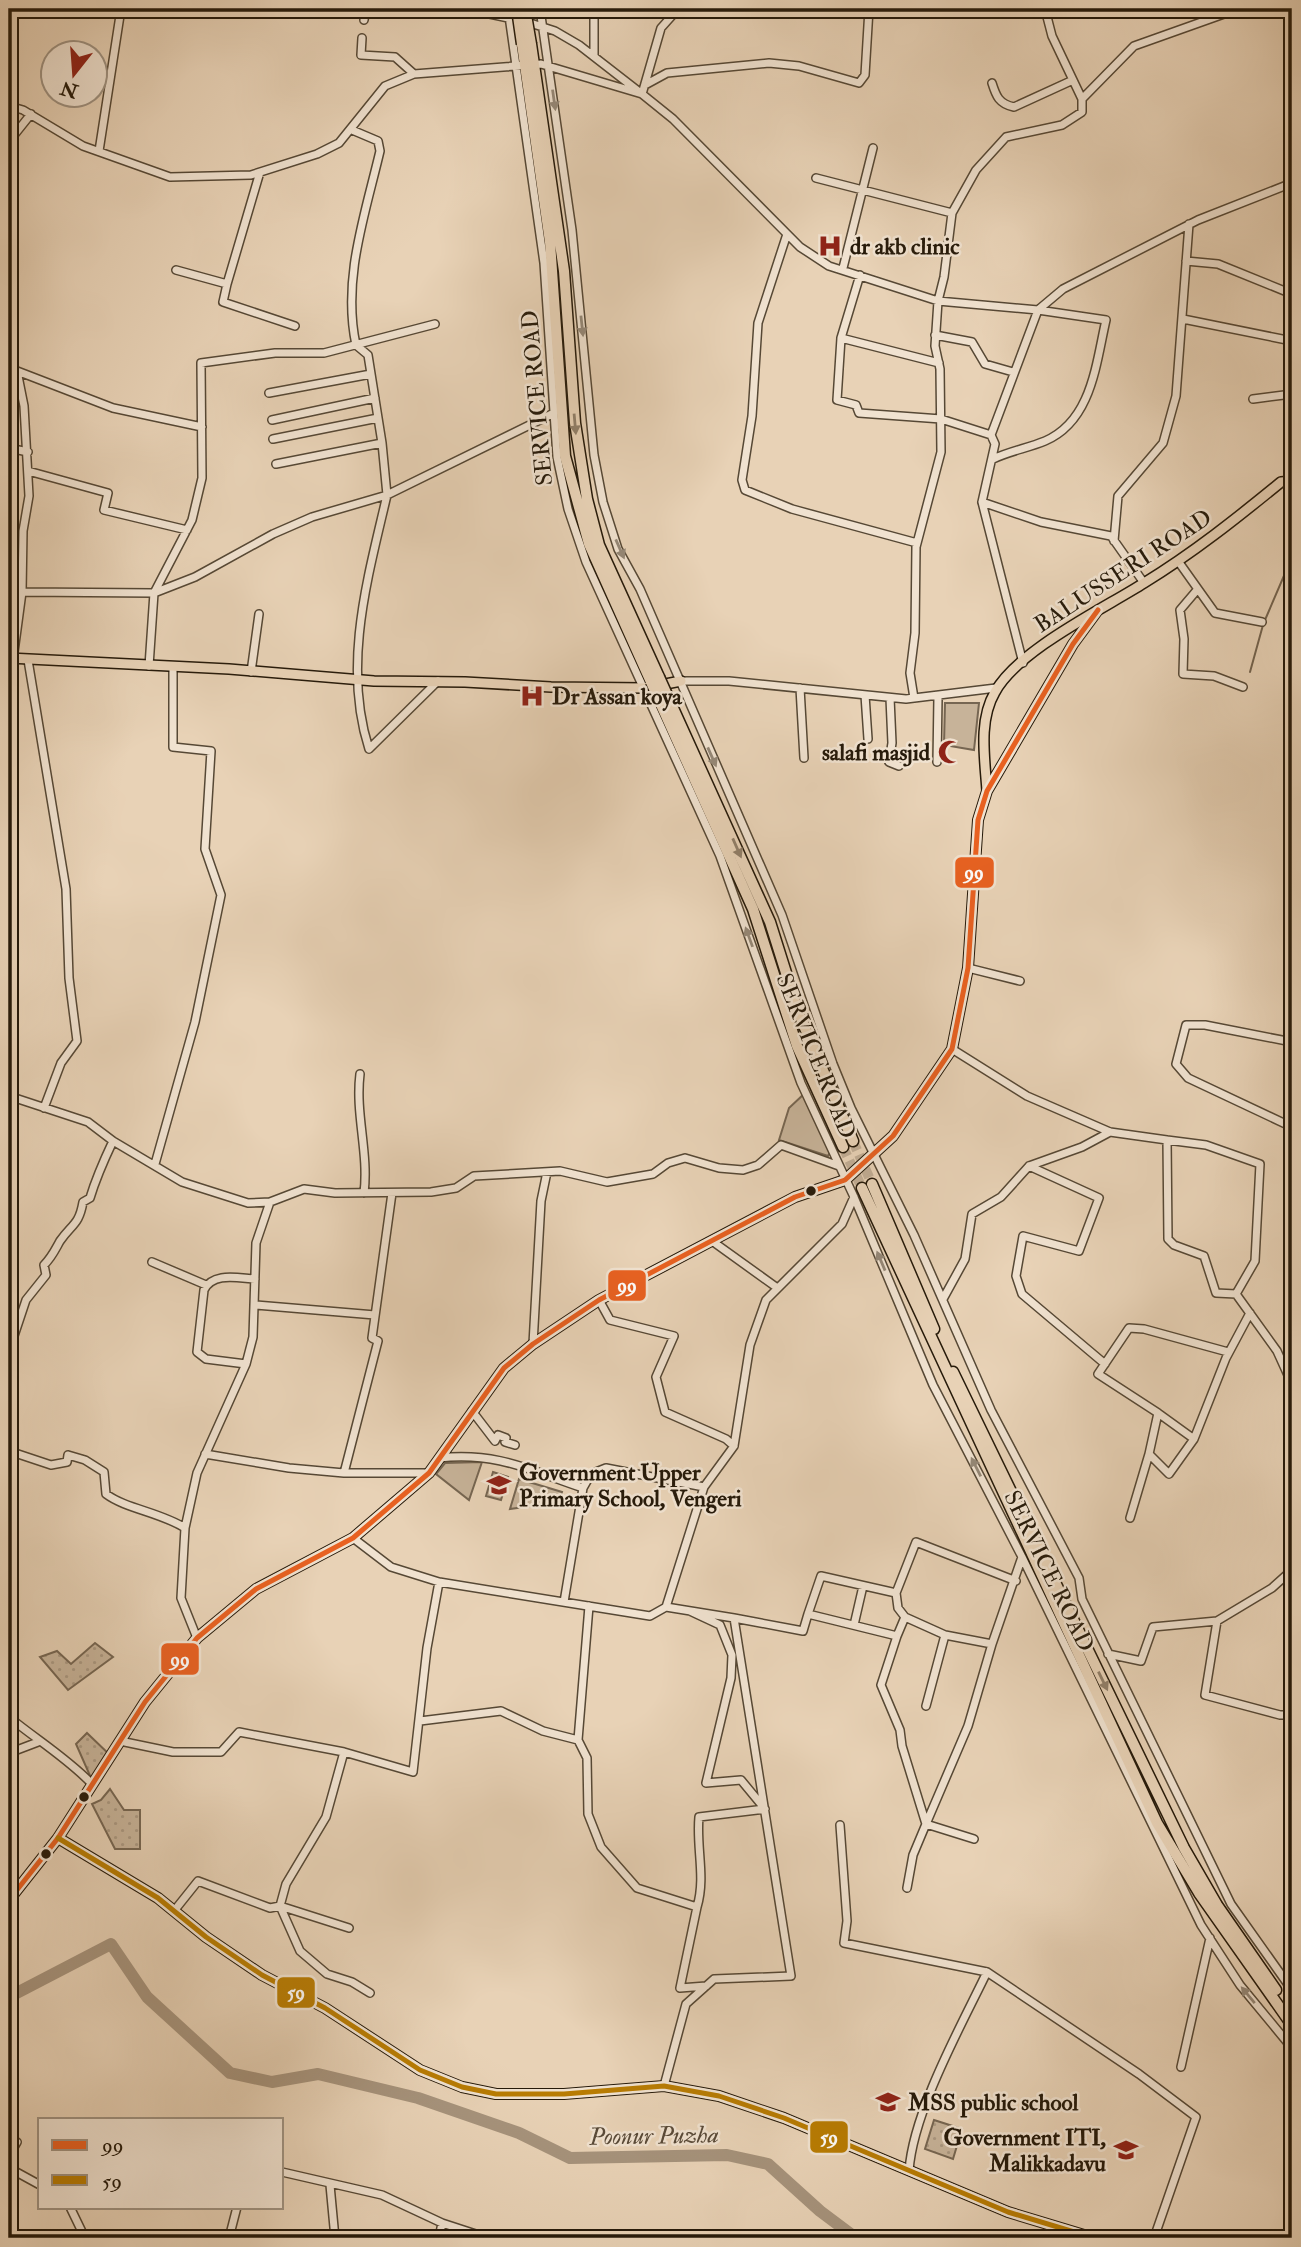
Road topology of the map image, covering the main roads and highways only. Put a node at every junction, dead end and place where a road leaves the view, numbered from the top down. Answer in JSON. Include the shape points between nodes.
{"nodes":[{"id":1,"x":517,"y":9,"type":"edge"},
{"id":2,"x":525,"y":9,"type":"edge"},
{"id":3,"x":527,"y":44,"type":"junction"},
{"id":4,"x":1292,"y":481,"type":"edge"},
{"id":5,"x":1098,"y":610,"type":"junction"},
{"id":6,"x":11,"y":659,"type":"edge"},
{"id":7,"x":681,"y":681,"type":"road end"},
{"id":8,"x":652,"y":683,"type":"junction"},
{"id":9,"x":663,"y":697,"type":"junction"},
{"id":10,"x":987,"y":791,"type":"junction"},
{"id":11,"x":853,"y":1142,"type":"tunnel mouth"},
{"id":12,"x":843,"y":1147,"type":"tunnel mouth"},
{"id":13,"x":58,"y":1838,"type":"junction"},
{"id":14,"x":9,"y":1900,"type":"edge"},
{"id":15,"x":1292,"y":2014,"type":"edge"},
{"id":16,"x":1292,"y":2025,"type":"edge"},
{"id":17,"x":1094,"y":2238,"type":"edge"}],
"edges":[{"from":1,"to":3,"type":"highway","bridge":true},
{"from":2,"to":3,"type":"highway","bridge":true},
{"from":3,"to":8,"type":"highway","via":[[525,65],[564,271],[575,423],[587,499],[599,545]]},
{"from":4,"to":5,"type":"main road","name":"BALUSSERI ROAD","via":[[1281,482],[1218,534]]},
{"from":5,"to":10,"type":"main road","via":[[1073,644]]},
{"from":5,"to":10,"type":"main road","name":"BALUSSERI ROAD","via":[[996,688],[986,715]]},
{"from":6,"to":8,"type":"main road","via":[[359,680],[551,687]]},
{"from":7,"to":8,"type":"main road"},
{"from":8,"to":9,"type":"highway","bridge":true},
{"from":9,"to":11,"type":"highway","one_way":true,"via":[[770,922],[799,1014]]},
{"from":9,"to":12,"type":"highway","via":[[752,909],[797,1046]]},
{"from":10,"to":13,"type":"main road","via":[[978,820],[968,968],[952,1049],[893,1136],[845,1180],[795,1197],[599,1300],[504,1368],[429,1472],[353,1538],[256,1589],[197,1638],[159,1682]]},
{"from":13,"to":14,"type":"main road"},
{"from":13,"to":17,"type":"main road","via":[[158,1898],[262,1975],[325,2008],[420,2070],[462,2087],[496,2094],[564,2094],[664,2086],[719,2096],[771,2113],[1008,2212]]},
{"from":16,"to":15,"type":"highway","one_way":true,"via":[[1199,1893],[1157,1823],[867,1186],[1184,1848]]}]}
